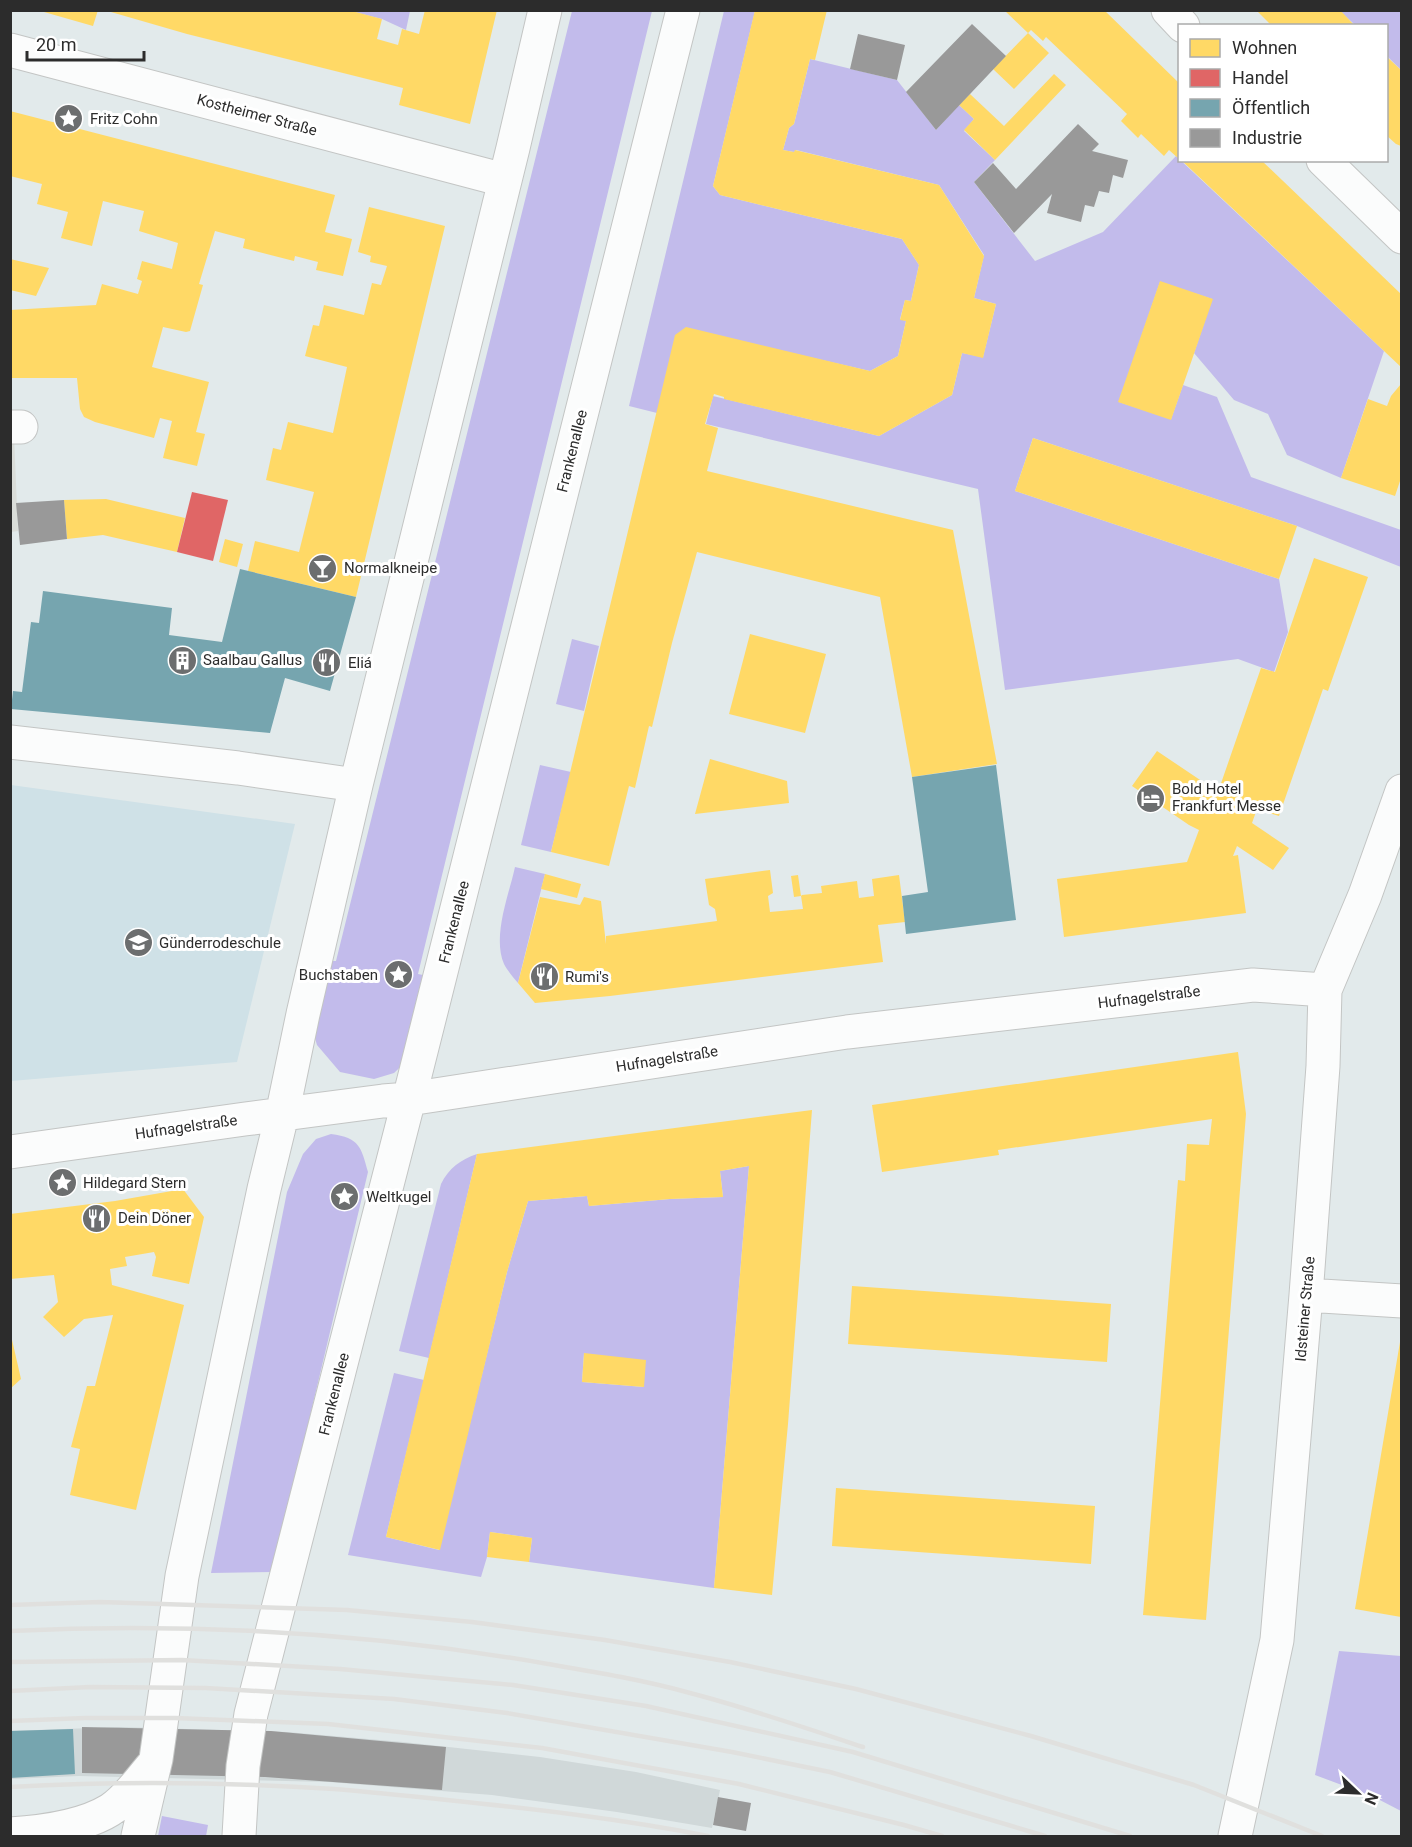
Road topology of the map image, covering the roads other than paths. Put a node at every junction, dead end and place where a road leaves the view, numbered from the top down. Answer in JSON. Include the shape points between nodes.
{"nodes":[{"id":1,"x":545,"y":10,"type":"edge"},
{"id":2,"x":683,"y":10,"type":"edge"},
{"id":3,"x":1168,"y":10,"type":"edge"},
{"id":4,"x":1181,"y":24,"type":"edge"},
{"id":5,"x":10,"y":50,"type":"edge"},
{"id":6,"x":1325,"y":162,"type":"edge"},
{"id":7,"x":504,"y":180,"type":"junction"},
{"id":8,"x":1401,"y":237,"type":"edge"},
{"id":9,"x":10,"y":742,"type":"edge"},
{"id":10,"x":356,"y":785,"type":"junction"},
{"id":11,"x":1401,"y":791,"type":"edge"},
{"id":12,"x":1325,"y":990,"type":"junction"},
{"id":13,"x":409,"y":1099,"type":"junction"},
{"id":14,"x":282,"y":1115,"type":"junction"},
{"id":15,"x":10,"y":1152,"type":"edge"},
{"id":16,"x":1306,"y":1295,"type":"junction"},
{"id":17,"x":1401,"y":1301,"type":"edge"},
{"id":18,"x":156,"y":1760,"type":"junction"},
{"id":19,"x":10,"y":1834,"type":"edge"},
{"id":20,"x":138,"y":1836,"type":"edge"},
{"id":21,"x":239,"y":1836,"type":"edge"},
{"id":22,"x":1235,"y":1836,"type":"edge"}],
"edges":[{"from":1,"to":7,"type":"street"},
{"from":2,"to":13,"type":"street","name":"Frankenallee"},
{"from":3,"to":4,"type":"street"},
{"from":5,"to":7,"type":"street","name":"Kostheimer Straße"},
{"from":6,"to":8,"type":"street"},
{"from":7,"to":10,"type":"street"},
{"from":9,"to":10,"type":"street"},
{"from":10,"to":14,"type":"street"},
{"from":11,"to":12,"type":"street","name":"Idsteiner Straße","via":[[1365,895]]},
{"from":12,"to":13,"type":"street","name":"Hufnagelstraße","via":[[1253,985],[848,1032]]},
{"from":12,"to":16,"type":"street","name":"Idsteiner Straße"},
{"from":13,"to":14,"type":"street","name":"Hufnagelstraße"},
{"from":13,"to":21,"type":"street","name":"Frankenallee","via":[[251,1714]]},
{"from":14,"to":15,"type":"street","name":"Hufnagelstraße"},
{"from":14,"to":18,"type":"street","via":[[182,1576]]},
{"from":16,"to":17,"type":"street"},
{"from":16,"to":22,"type":"street","name":"Idsteiner Straße","via":[[1277,1640]]},
{"from":18,"to":19,"type":"street","via":[[129,1794],[91,1820]]},
{"from":18,"to":20,"type":"street"}]}
